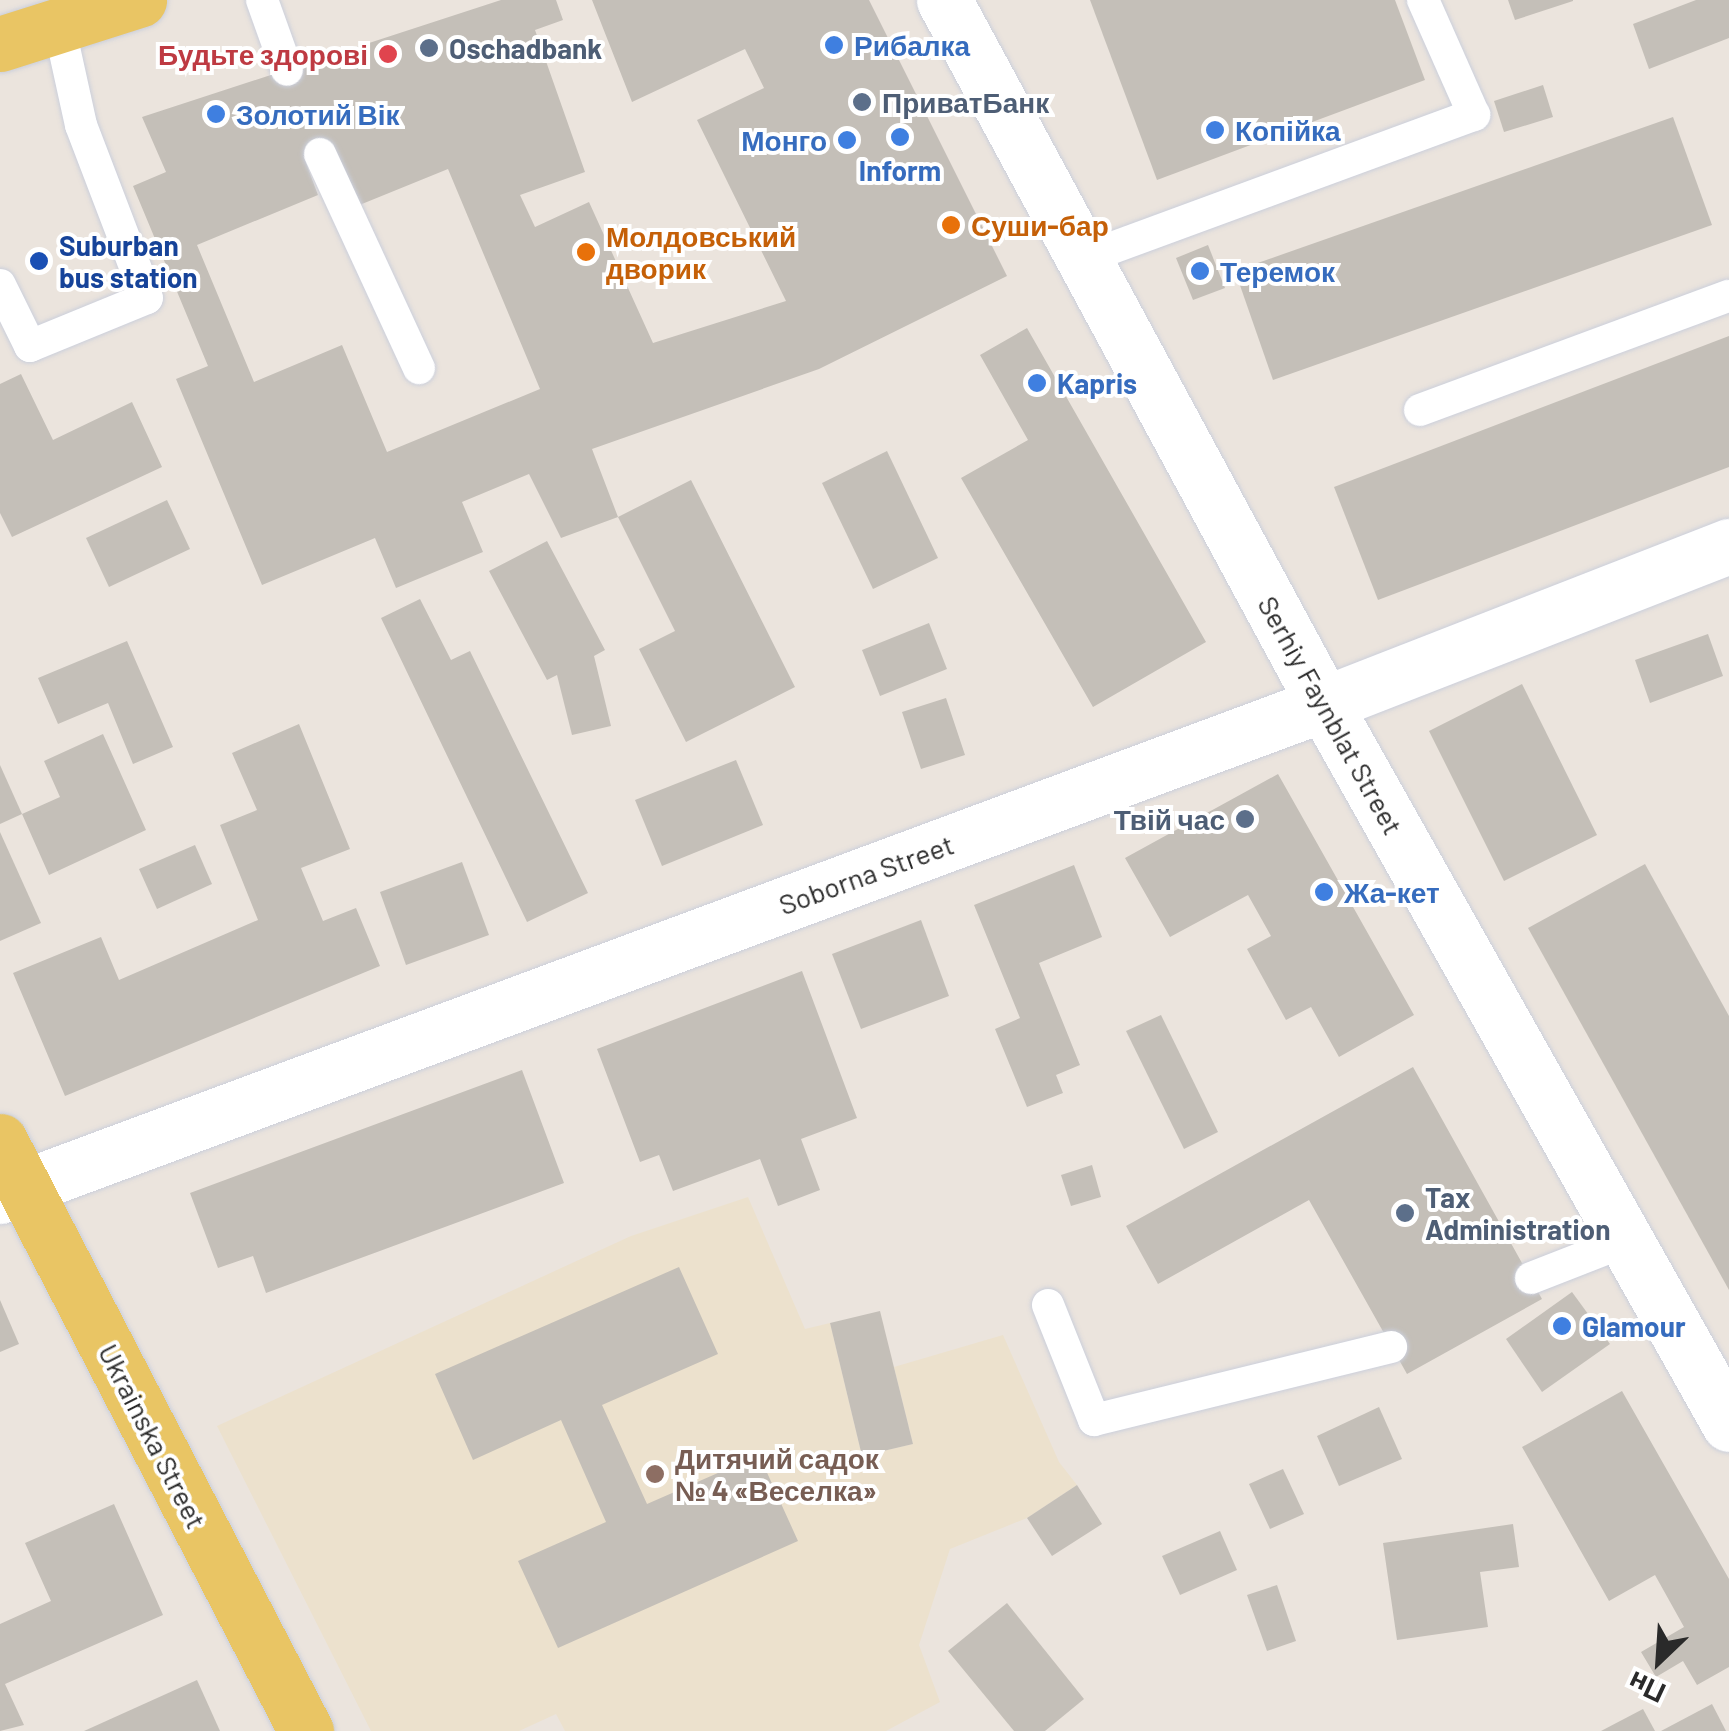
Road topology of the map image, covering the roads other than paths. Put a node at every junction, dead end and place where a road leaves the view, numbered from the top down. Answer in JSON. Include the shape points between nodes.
{"nodes":[{"id":1,"x":139,"y":0,"type":"edge"},
{"id":2,"x":262,"y":0,"type":"edge"},
{"id":3,"x":944,"y":0,"type":"edge"},
{"id":4,"x":1424,"y":0,"type":"edge"},
{"id":5,"x":58,"y":25,"type":"junction"},
{"id":6,"x":0,"y":44,"type":"edge"},
{"id":7,"x":287,"y":70,"type":"dead end"},
{"id":8,"x":320,"y":154,"type":"dead end"},
{"id":9,"x":1082,"y":259,"type":"junction"},
{"id":10,"x":0,"y":286,"type":"edge"},
{"id":11,"x":1729,"y":296,"type":"edge"},
{"id":12,"x":419,"y":368,"type":"dead end"},
{"id":13,"x":1420,"y":410,"type":"dead end"},
{"id":14,"x":1729,"y":546,"type":"edge"},
{"id":15,"x":1324,"y":704,"type":"junction"},
{"id":16,"x":8,"y":1175,"type":"edge"},
{"id":17,"x":1626,"y":1240,"type":"junction"},
{"id":18,"x":1531,"y":1278,"type":"dead end"},
{"id":19,"x":1048,"y":1305,"type":"dead end"},
{"id":20,"x":1392,"y":1347,"type":"dead end"},
{"id":21,"x":1729,"y":1424,"type":"edge"},
{"id":22,"x":306,"y":1731,"type":"edge"}],
"edges":[{"from":1,"to":5,"type":"main road"},
{"from":2,"to":7,"type":"lane"},
{"from":3,"to":9,"type":"street","name":"Serhiy Faynblat Street"},
{"from":4,"to":9,"type":"lane","via":[[1474,116]]},
{"from":5,"to":6,"type":"main road"},
{"from":5,"to":10,"type":"lane","via":[[81,125],[147,298],[30,346]]},
{"from":8,"to":12,"type":"lane"},
{"from":9,"to":15,"type":"street","name":"Serhiy Faynblat Street"},
{"from":11,"to":13,"type":"lane"},
{"from":14,"to":15,"type":"street","name":"Soborna Street"},
{"from":15,"to":16,"type":"street","name":"Soborna Street"},
{"from":15,"to":17,"type":"street","name":"Serhiy Faynblat Street"},
{"from":16,"to":22,"type":"main road","name":"Ukrainska Street"},
{"from":17,"to":18,"type":"lane"},
{"from":17,"to":21,"type":"street","name":"Serhiy Faynblat Street"},
{"from":19,"to":20,"type":"lane","via":[[1094,1420]]}]}
